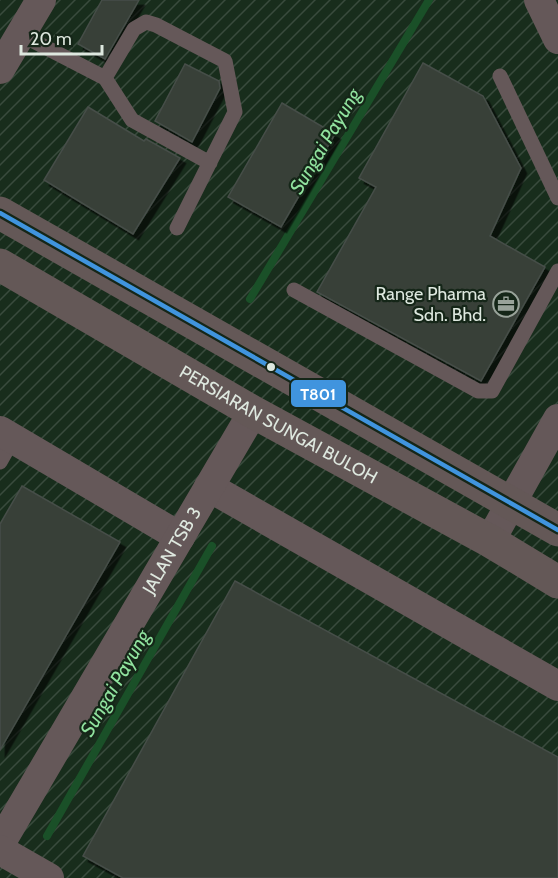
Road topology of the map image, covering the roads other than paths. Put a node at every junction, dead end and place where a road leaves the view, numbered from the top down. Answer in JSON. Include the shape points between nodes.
{"nodes":[{"id":1,"x":40,"y":0,"type":"edge"},
{"id":2,"x":539,"y":0,"type":"edge"},
{"id":3,"x":20,"y":34,"type":"junction"},
{"id":4,"x":558,"y":39,"type":"edge"},
{"id":5,"x":0,"y":69,"type":"edge"},
{"id":6,"x":500,"y":76,"type":"dead end"},
{"id":7,"x":105,"y":78,"type":"junction"},
{"id":8,"x":210,"y":163,"type":"junction"},
{"id":9,"x":558,"y":198,"type":"edge"},
{"id":10,"x":0,"y":213,"type":"edge"},
{"id":11,"x":177,"y":228,"type":"dead end"},
{"id":12,"x":0,"y":265,"type":"edge"},
{"id":13,"x":558,"y":271,"type":"edge"},
{"id":14,"x":294,"y":290,"type":"dead end"},
{"id":15,"x":253,"y":412,"type":"junction"},
{"id":16,"x":558,"y":419,"type":"edge"},
{"id":17,"x":4,"y":444,"type":"edge"},
{"id":18,"x":209,"y":487,"type":"junction"},
{"id":19,"x":511,"y":503,"type":"junction"},
{"id":20,"x":558,"y":530,"type":"edge"},
{"id":21,"x":180,"y":537,"type":"junction"},
{"id":22,"x":490,"y":541,"type":"junction"},
{"id":23,"x":558,"y":582,"type":"edge"},
{"id":24,"x":558,"y":686,"type":"edge"},
{"id":25,"x":0,"y":844,"type":"edge"},
{"id":26,"x":0,"y":850,"type":"edge"},
{"id":27,"x":49,"y":878,"type":"edge"}],
"edges":[{"from":1,"to":3,"type":"street"},
{"from":2,"to":4,"type":"street"},
{"from":3,"to":5,"type":"street"},
{"from":3,"to":7,"type":"lane"},
{"from":6,"to":9,"type":"lane"},
{"from":7,"to":8,"type":"lane","via":[[132,120]]},
{"from":7,"to":8,"type":"lane","via":[[134,29],[146,22],[225,62],[235,112]]},
{"from":8,"to":11,"type":"lane"},
{"from":10,"to":19,"type":"main road"},
{"from":12,"to":15,"type":"main road","name":"PERSIARAN SUNGAI BULOH"},
{"from":13,"to":14,"type":"lane","via":[[492,391],[478,391]]},
{"from":15,"to":18,"type":"street","name":"JALAN TSB 3"},
{"from":15,"to":22,"type":"main road","name":"PERSIARAN SUNGAI BULOH"},
{"from":16,"to":19,"type":"street"},
{"from":17,"to":21,"type":"street"},
{"from":18,"to":21,"type":"street","name":"JALAN TSB 3"},
{"from":18,"to":24,"type":"street"},
{"from":19,"to":20,"type":"main road"},
{"from":19,"to":22,"type":"street"},
{"from":21,"to":25,"type":"street","name":"JALAN TSB 3"},
{"from":22,"to":23,"type":"main road","name":"PERSIARAN SUNGAI BULOH"},
{"from":26,"to":27,"type":"street"}]}
